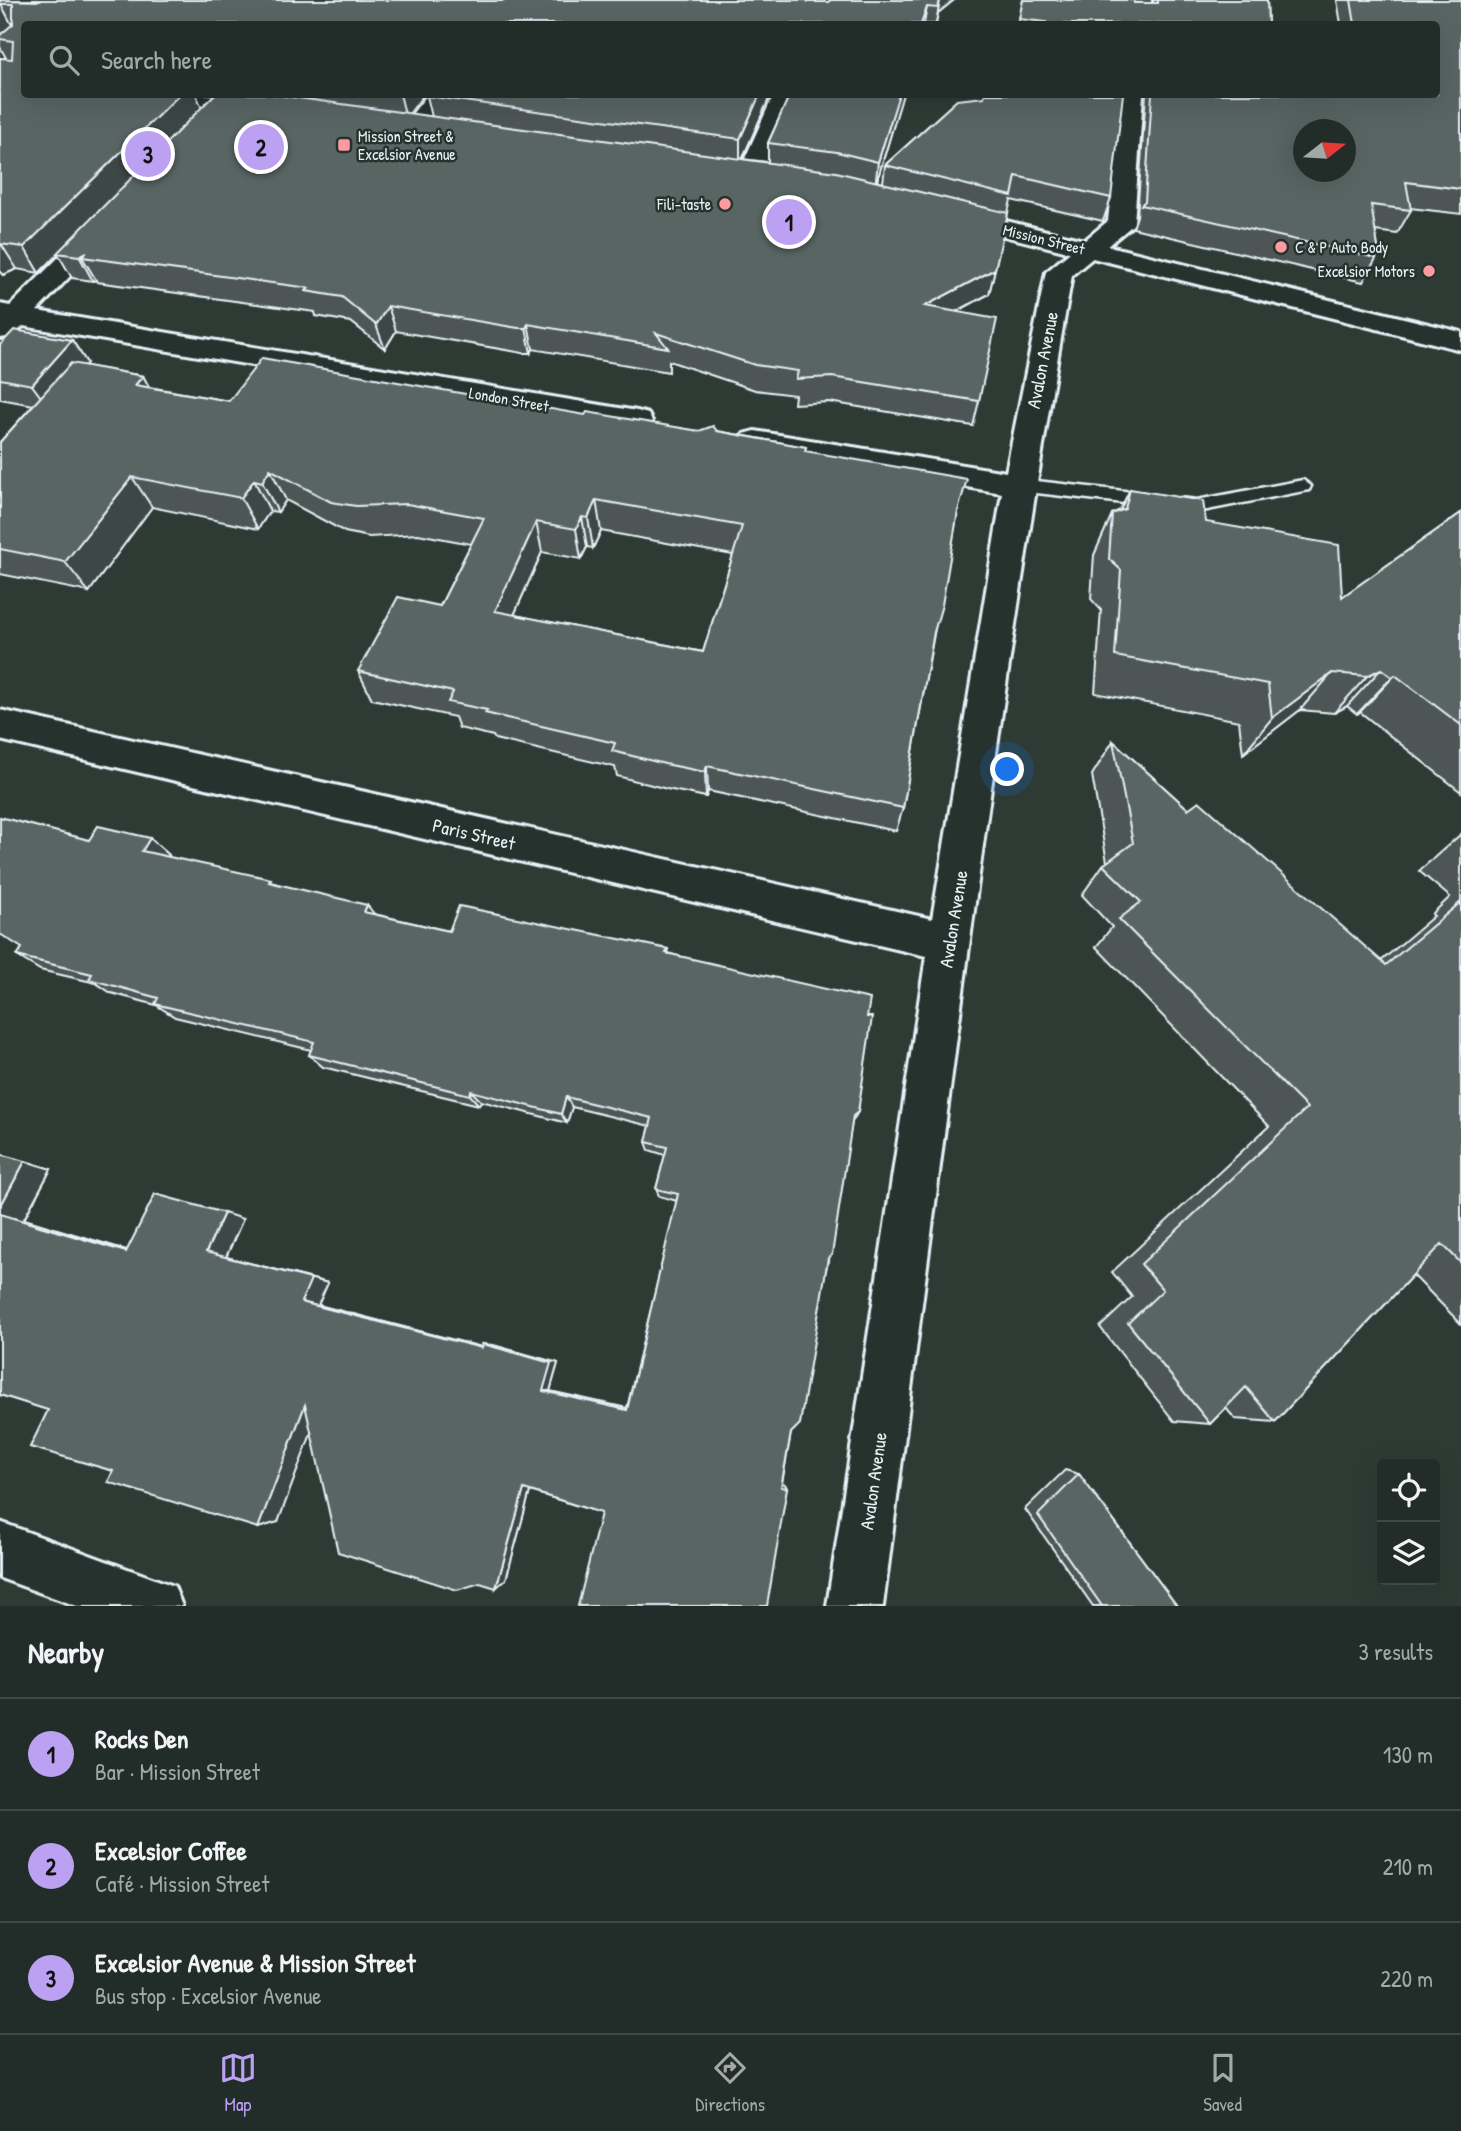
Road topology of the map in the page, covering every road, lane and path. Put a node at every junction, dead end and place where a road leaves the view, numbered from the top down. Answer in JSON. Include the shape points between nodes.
{"nodes":[{"id":1,"x":1141,"y":0,"type":"edge"},
{"id":2,"x":1139,"y":21,"type":"edge"},
{"id":3,"x":21,"y":41,"type":"edge"},
{"id":4,"x":4,"y":67,"type":"edge"},
{"id":5,"x":191,"y":98,"type":"edge"},
{"id":6,"x":435,"y":98,"type":"edge"},
{"id":7,"x":785,"y":98,"type":"edge"},
{"id":8,"x":1132,"y":98,"type":"edge"},
{"id":9,"x":224,"y":103,"type":"junction"},
{"id":10,"x":290,"y":111,"type":"edge"},
{"id":11,"x":200,"y":127,"type":"edge"},
{"id":12,"x":440,"y":132,"type":"edge"},
{"id":13,"x":723,"y":170,"type":"edge"},
{"id":14,"x":927,"y":210,"type":"edge"},
{"id":15,"x":112,"y":217,"type":"edge"},
{"id":16,"x":1089,"y":250,"type":"junction"},
{"id":17,"x":6,"y":320,"type":"edge"},
{"id":18,"x":1461,"y":341,"type":"edge"},
{"id":19,"x":664,"y":425,"type":"edge"},
{"id":20,"x":733,"y":437,"type":"edge"},
{"id":21,"x":1019,"y":485,"type":"junction"},
{"id":22,"x":1303,"y":485,"type":"dead end"},
{"id":23,"x":0,"y":725,"type":"edge"},
{"id":24,"x":949,"y":942,"type":"junction"},
{"id":25,"x":0,"y":1550,"type":"edge"},
{"id":26,"x":154,"y":1606,"type":"edge"},
{"id":27,"x":855,"y":1606,"type":"edge"}],
"edges":[{"from":1,"to":2,"type":"street"},
{"from":3,"to":4,"type":"street"},
{"from":5,"to":9,"type":"street"},
{"from":6,"to":12,"type":"street","via":[[401,126]]},
{"from":7,"to":13,"type":"street","via":[[762,176]]},
{"from":8,"to":16,"type":"street","name":"Avalon Avenue","via":[[1121,224]]},
{"from":9,"to":10,"type":"street"},
{"from":9,"to":11,"type":"street"},
{"from":14,"to":16,"type":"street","name":"Mission Street"},
{"from":15,"to":17,"type":"street"},
{"from":16,"to":18,"type":"street","name":"Mission Street"},
{"from":16,"to":21,"type":"street","name":"Avalon Avenue","via":[[1059,272]]},
{"from":17,"to":19,"type":"street","name":"London Street"},
{"from":20,"to":21,"type":"street"},
{"from":21,"to":22,"type":"lane","via":[[1197,506]]},
{"from":21,"to":24,"type":"street","name":"Avalon Avenue"},
{"from":23,"to":24,"type":"street","name":"Paris Street"},
{"from":24,"to":27,"type":"street","name":"Avalon Avenue"},
{"from":25,"to":26,"type":"street"}]}
